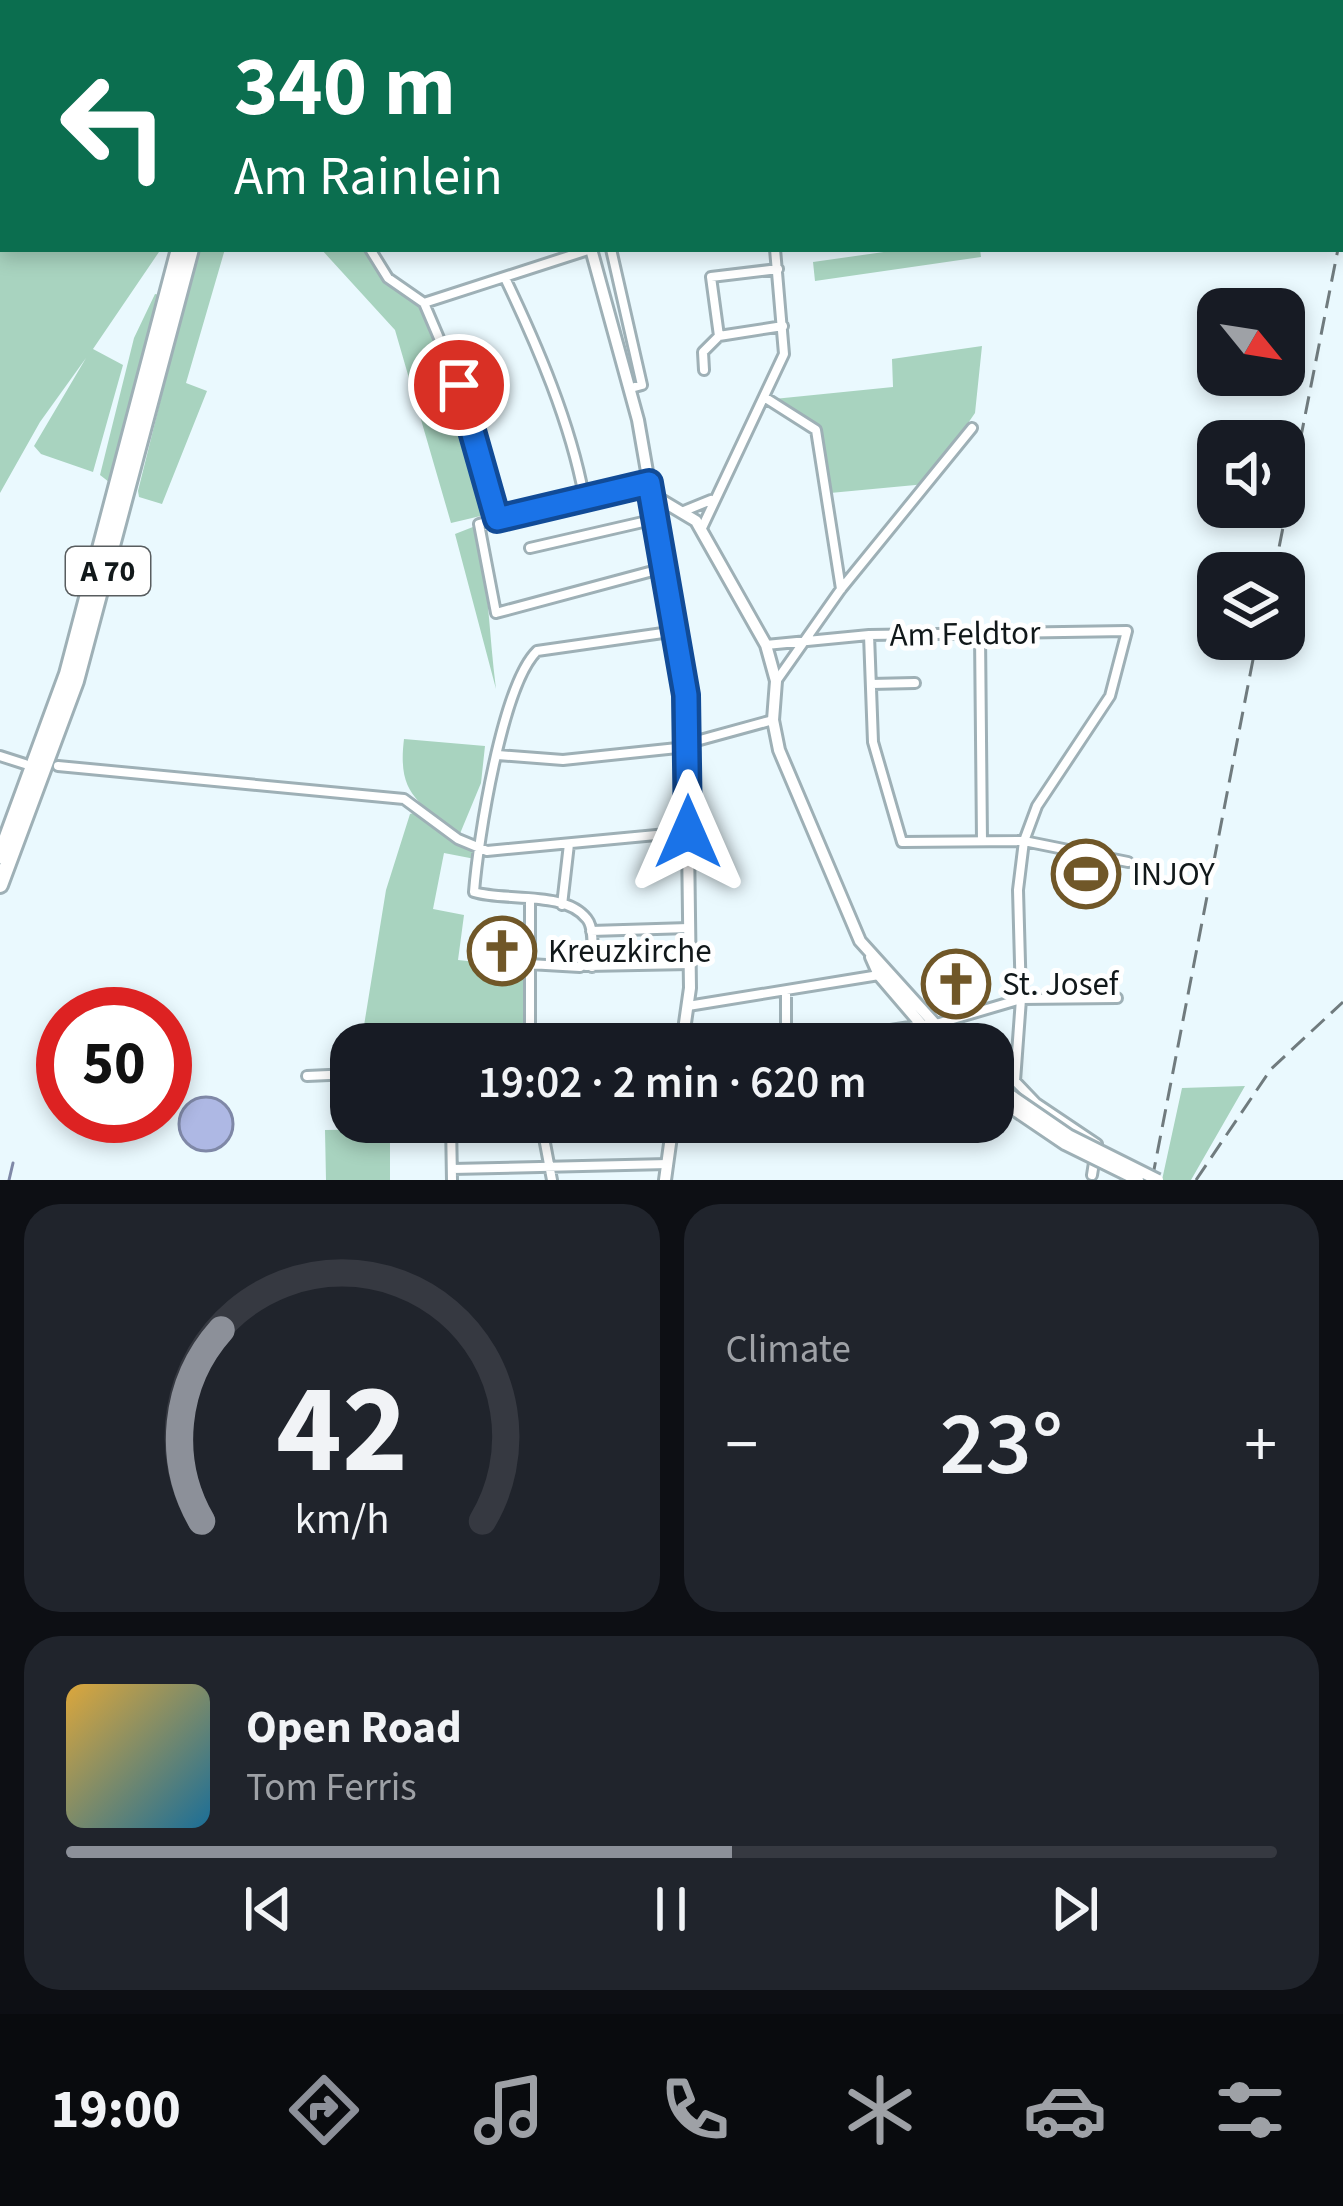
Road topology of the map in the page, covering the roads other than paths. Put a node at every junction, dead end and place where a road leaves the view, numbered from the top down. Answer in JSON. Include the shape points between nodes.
{"nodes":[{"id":1,"x":178,"y":252,"type":"edge"},
{"id":2,"x":190,"y":252,"type":"edge"},
{"id":3,"x":372,"y":252,"type":"edge"},
{"id":4,"x":582,"y":252,"type":"edge"},
{"id":5,"x":592,"y":252,"type":"edge"},
{"id":6,"x":612,"y":252,"type":"edge"},
{"id":7,"x":776,"y":252,"type":"edge"},
{"id":8,"x":778,"y":269,"type":"junction"},
{"id":9,"x":505,"y":278,"type":"junction"},
{"id":10,"x":424,"y":304,"type":"junction"},
{"id":11,"x":783,"y":326,"type":"junction"},
{"id":12,"x":718,"y":336,"type":"junction"},
{"id":13,"x":704,"y":370,"type":"dead end"},
{"id":14,"x":631,"y":388,"type":"junction"},
{"id":15,"x":764,"y":397,"type":"junction"},
{"id":16,"x":972,"y":428,"type":"dead end"},
{"id":17,"x":650,"y":488,"type":"junction"},
{"id":18,"x":584,"y":496,"type":"junction"},
{"id":19,"x":711,"y":500,"type":"junction"},
{"id":20,"x":683,"y":510,"type":"junction"},
{"id":21,"x":497,"y":519,"type":"junction"},
{"id":22,"x":657,"y":523,"type":"junction"},
{"id":23,"x":701,"y":530,"type":"junction"},
{"id":24,"x":530,"y":548,"type":"dead end"},
{"id":25,"x":665,"y":568,"type":"junction"},
{"id":26,"x":841,"y":589,"type":"junction"},
{"id":27,"x":677,"y":632,"type":"junction"},
{"id":28,"x":980,"y":634,"type":"junction"},
{"id":29,"x":869,"y":635,"type":"junction"},
{"id":30,"x":803,"y":640,"type":"junction"},
{"id":31,"x":766,"y":645,"type":"junction"},
{"id":32,"x":776,"y":681,"type":"junction"},
{"id":33,"x":915,"y":683,"type":"dead end"},
{"id":34,"x":871,"y":684,"type":"junction"},
{"id":35,"x":773,"y":720,"type":"junction"},
{"id":36,"x":688,"y":745,"type":"junction"},
{"id":37,"x":498,"y":754,"type":"junction"},
{"id":38,"x":0,"y":756,"type":"edge"},
{"id":39,"x":25,"y":764,"type":"dead end"},
{"id":40,"x":58,"y":766,"type":"dead end"},
{"id":41,"x":688,"y":832,"type":"junction"},
{"id":42,"x":982,"y":841,"type":"junction"},
{"id":43,"x":1024,"y":842,"type":"junction"},
{"id":44,"x":569,"y":844,"type":"junction"},
{"id":45,"x":482,"y":850,"type":"junction"},
{"id":46,"x":0,"y":856,"type":"edge"},
{"id":47,"x":1128,"y":862,"type":"dead end"},
{"id":48,"x":0,"y":885,"type":"edge"},
{"id":49,"x":530,"y":900,"type":"junction"},
{"id":50,"x":562,"y":904,"type":"junction"},
{"id":51,"x":689,"y":928,"type":"junction"},
{"id":52,"x":591,"y":931,"type":"junction"},
{"id":53,"x":869,"y":954,"type":"junction"},
{"id":54,"x":529,"y":964,"type":"junction"},
{"id":55,"x":690,"y":964,"type":"junction"},
{"id":56,"x":586,"y":967,"type":"junction"},
{"id":57,"x":879,"y":976,"type":"junction"},
{"id":58,"x":786,"y":991,"type":"junction"},
{"id":59,"x":1117,"y":998,"type":"dead end"},
{"id":60,"x":1021,"y":999,"type":"junction"},
{"id":61,"x":902,"y":1002,"type":"junction"},
{"id":62,"x":688,"y":1006,"type":"junction"},
{"id":63,"x":966,"y":1016,"type":"junction"},
{"id":64,"x":530,"y":1023,"type":"edge"},
{"id":65,"x":685,"y":1023,"type":"edge"},
{"id":66,"x":786,"y":1023,"type":"edge"},
{"id":67,"x":898,"y":1023,"type":"edge"},
{"id":68,"x":928,"y":1023,"type":"edge"},
{"id":69,"x":928,"y":1023,"type":"edge"},
{"id":70,"x":938,"y":1023,"type":"edge"},
{"id":71,"x":960,"y":1023,"type":"edge"},
{"id":72,"x":330,"y":1074,"type":"edge"},
{"id":73,"x":307,"y":1076,"type":"dead end"},
{"id":74,"x":1014,"y":1102,"type":"edge"},
{"id":75,"x":1014,"y":1106,"type":"edge"},
{"id":76,"x":452,"y":1143,"type":"edge"},
{"id":77,"x":545,"y":1143,"type":"edge"},
{"id":78,"x":670,"y":1143,"type":"edge"},
{"id":79,"x":668,"y":1164,"type":"junction"},
{"id":80,"x":549,"y":1166,"type":"junction"},
{"id":81,"x":1092,"y":1174,"type":"dead end"},
{"id":82,"x":452,"y":1175,"type":"edge"},
{"id":83,"x":552,"y":1180,"type":"edge"},
{"id":84,"x":665,"y":1180,"type":"edge"},
{"id":85,"x":1138,"y":1180,"type":"edge"},
{"id":86,"x":1157,"y":1180,"type":"edge"}],
"edges":[{"from":1,"to":46,"type":"highway","number":"A 70","via":[[67,674]]},
{"from":2,"to":48,"type":"highway","number":"A 70","via":[[76,681]]},
{"from":3,"to":10,"type":"street","via":[[388,278]]},
{"from":4,"to":9,"type":"street"},
{"from":5,"to":14,"type":"main road"},
{"from":6,"to":14,"type":"street","via":[[642,385]]},
{"from":7,"to":8,"type":"street"},
{"from":8,"to":11,"type":"street"},
{"from":8,"to":12,"type":"street","via":[[711,277]]},
{"from":9,"to":10,"type":"street"},
{"from":9,"to":18,"type":"street","via":[[572,435]]},
{"from":10,"to":21,"type":"street","via":[[459,385]]},
{"from":11,"to":12,"type":"street"},
{"from":11,"to":15,"type":"street","via":[[784,354]]},
{"from":12,"to":13,"type":"street","via":[[703,352]]},
{"from":14,"to":17,"type":"main road"},
{"from":15,"to":19,"type":"street"},
{"from":15,"to":26,"type":"street","via":[[815,430]]},
{"from":16,"to":26,"type":"street"},
{"from":17,"to":18,"type":"street"},
{"from":17,"to":20,"type":"main road"},
{"from":17,"to":22,"type":"main road"},
{"from":18,"to":21,"type":"street"},
{"from":19,"to":20,"type":"street"},
{"from":19,"to":23,"type":"street"},
{"from":20,"to":22,"type":"main road"},
{"from":20,"to":23,"type":"main road"},
{"from":21,"to":25,"type":"street","via":[[479,524],[496,613]]},
{"from":22,"to":24,"type":"street"},
{"from":22,"to":25,"type":"main road"},
{"from":23,"to":31,"type":"main road"},
{"from":25,"to":27,"type":"main road"},
{"from":26,"to":30,"type":"street"},
{"from":27,"to":36,"type":"main road"},
{"from":27,"to":37,"type":"street","via":[[537,651],[517,680]]},
{"from":28,"to":29,"type":"street","name":"Am Feldtor"},
{"from":28,"to":42,"type":"street"},
{"from":28,"to":43,"type":"street","name":"Am Feldtor","via":[[1127,631],[1110,696],[1041,799]]},
{"from":29,"to":30,"type":"street","name":"Am Feldtor"},
{"from":29,"to":34,"type":"street"},
{"from":30,"to":31,"type":"street","name":"Am Feldtor"},
{"from":30,"to":32,"type":"street"},
{"from":31,"to":32,"type":"main road"},
{"from":32,"to":35,"type":"main road"},
{"from":33,"to":34,"type":"street"},
{"from":34,"to":42,"type":"street","via":[[872,742],[897,834],[906,844]]},
{"from":35,"to":36,"type":"street"},
{"from":35,"to":53,"type":"main road"},
{"from":36,"to":37,"type":"street","via":[[563,760]]},
{"from":36,"to":41,"type":"main road"},
{"from":37,"to":45,"type":"street"},
{"from":38,"to":39,"type":"street"},
{"from":40,"to":45,"type":"street","via":[[404,799]]},
{"from":41,"to":44,"type":"street"},
{"from":41,"to":51,"type":"main road"},
{"from":42,"to":43,"type":"street"},
{"from":43,"to":47,"type":"street"},
{"from":43,"to":60,"type":"street"},
{"from":44,"to":45,"type":"street"},
{"from":44,"to":50,"type":"street"},
{"from":45,"to":49,"type":"street","via":[[474,892]]},
{"from":49,"to":50,"type":"street"},
{"from":49,"to":54,"type":"street"},
{"from":50,"to":52,"type":"street","via":[[585,916]]},
{"from":51,"to":52,"type":"street"},
{"from":51,"to":55,"type":"main road"},
{"from":52,"to":56,"type":"street"},
{"from":53,"to":57,"type":"main road"},
{"from":53,"to":68,"type":"main road"},
{"from":54,"to":56,"type":"street"},
{"from":54,"to":64,"type":"street"},
{"from":55,"to":56,"type":"street"},
{"from":55,"to":62,"type":"main road"},
{"from":57,"to":58,"type":"street"},
{"from":57,"to":61,"type":"main road"},
{"from":58,"to":62,"type":"street"},
{"from":58,"to":66,"type":"street"},
{"from":59,"to":60,"type":"street"},
{"from":60,"to":63,"type":"street"},
{"from":60,"to":81,"type":"street","via":[[1015,1081],[1097,1144]]},
{"from":61,"to":67,"type":"main road"},
{"from":61,"to":69,"type":"main road"},
{"from":62,"to":65,"type":"main road"},
{"from":63,"to":70,"type":"street"},
{"from":63,"to":71,"type":"street"},
{"from":72,"to":73,"type":"street"},
{"from":74,"to":86,"type":"main road","bridge":true},
{"from":75,"to":85,"type":"main road","bridge":true,"via":[[1050,1135]]},
{"from":76,"to":82,"type":"street"},
{"from":77,"to":80,"type":"street"},
{"from":78,"to":79,"type":"main road"},
{"from":79,"to":80,"type":"street"},
{"from":79,"to":84,"type":"main road"},
{"from":80,"to":82,"type":"street"},
{"from":80,"to":83,"type":"street"}]}
